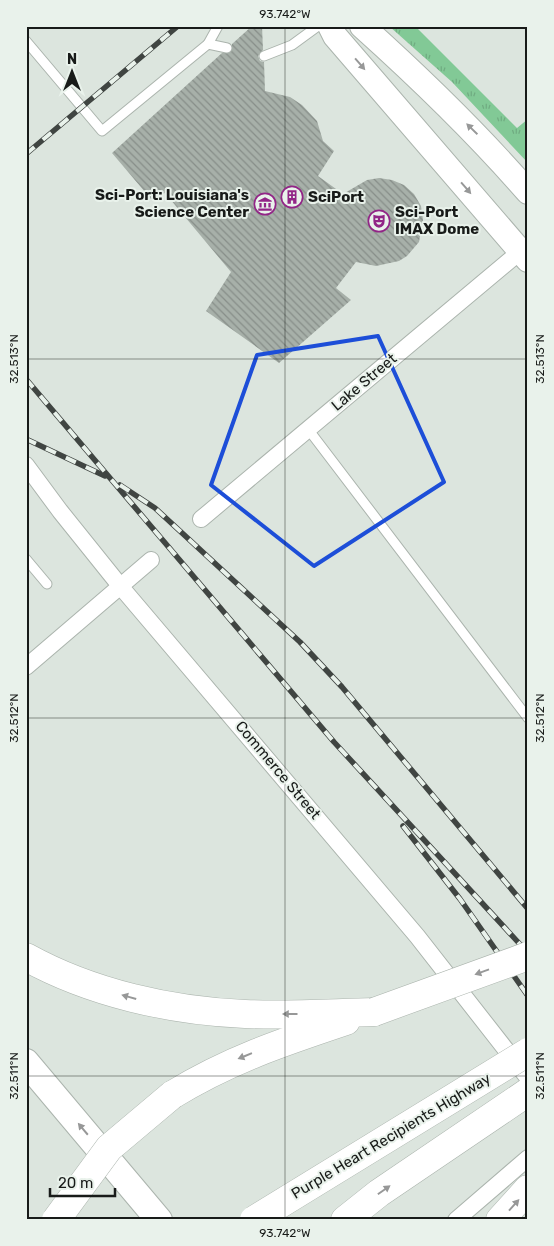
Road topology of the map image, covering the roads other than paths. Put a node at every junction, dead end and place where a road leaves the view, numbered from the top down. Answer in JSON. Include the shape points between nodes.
{"nodes":[{"id":1,"x":218,"y":26,"type":"edge"},
{"id":2,"x":318,"y":26,"type":"edge"},
{"id":3,"x":330,"y":26,"type":"edge"},
{"id":4,"x":362,"y":26,"type":"edge"},
{"id":5,"x":26,"y":41,"type":"edge"},
{"id":6,"x":208,"y":44,"type":"junction"},
{"id":7,"x":228,"y":48,"type":"dead end"},
{"id":8,"x":264,"y":56,"type":"dead end"},
{"id":9,"x":528,"y":192,"type":"edge"},
{"id":10,"x":525,"y":252,"type":"edge"},
{"id":11,"x":308,"y":429,"type":"junction"},
{"id":12,"x":26,"y":465,"type":"edge"},
{"id":13,"x":201,"y":520,"type":"dead end"},
{"id":14,"x":26,"y":559,"type":"edge"},
{"id":15,"x":152,"y":560,"type":"dead end"},
{"id":16,"x":48,"y":584,"type":"dead end"},
{"id":17,"x":121,"y":587,"type":"junction"},
{"id":18,"x":26,"y":667,"type":"edge"},
{"id":19,"x":528,"y":718,"type":"edge"},
{"id":20,"x":528,"y":956,"type":"edge"},
{"id":21,"x":26,"y":957,"type":"edge"},
{"id":22,"x":374,"y":1012,"type":"junction"},
{"id":23,"x":528,"y":1052,"type":"edge"},
{"id":24,"x":26,"y":1062,"type":"edge"},
{"id":25,"x":528,"y":1078,"type":"edge"},
{"id":26,"x":528,"y":1092,"type":"edge"},
{"id":27,"x":528,"y":1158,"type":"edge"},
{"id":28,"x":528,"y":1189,"type":"edge"},
{"id":29,"x":56,"y":1220,"type":"edge"},
{"id":30,"x":159,"y":1220,"type":"edge"},
{"id":31,"x":254,"y":1220,"type":"edge"},
{"id":32,"x":345,"y":1220,"type":"edge"},
{"id":33,"x":456,"y":1220,"type":"edge"},
{"id":34,"x":500,"y":1220,"type":"edge"}],
"edges":[{"from":1,"to":6,"type":"lane"},
{"from":2,"to":8,"type":"lane","via":[[292,46]]},
{"from":3,"to":10,"type":"main road","one_way":true,"via":[[335,36]]},
{"from":9,"to":4,"type":"main road","one_way":true,"via":[[480,136]]},
{"from":5,"to":6,"type":"lane","via":[[102,131]]},
{"from":6,"to":7,"type":"lane"},
{"from":10,"to":11,"type":"street","name":"Lake Street"},
{"from":11,"to":13,"type":"street","name":"Lake Street"},
{"from":11,"to":19,"type":"lane"},
{"from":12,"to":17,"type":"street","name":"Commerce Street"},
{"from":14,"to":16,"type":"lane"},
{"from":15,"to":17,"type":"street"},
{"from":17,"to":18,"type":"street"},
{"from":17,"to":25,"type":"street","name":"Commerce Street","via":[[418,936]]},
{"from":20,"to":22,"type":"highway","one_way":true,"bridge":true},
{"from":22,"to":21,"type":"highway","one_way":true,"via":[[245,1014],[191,1010],[82,982]]},
{"from":22,"to":29,"type":"highway","one_way":true,"bridge":true,"via":[[244,1056],[209,1072],[172,1095],[109,1148]]},
{"from":23,"to":31,"type":"highway","name":"Purple Heart Recipients Highway","bridge":true},
{"from":30,"to":24,"type":"main road","one_way":true},
{"from":32,"to":26,"type":"highway","one_way":true,"via":[[379,1193]]},
{"from":27,"to":33,"type":"street"},
{"from":34,"to":28,"type":"highway","one_way":true}]}
